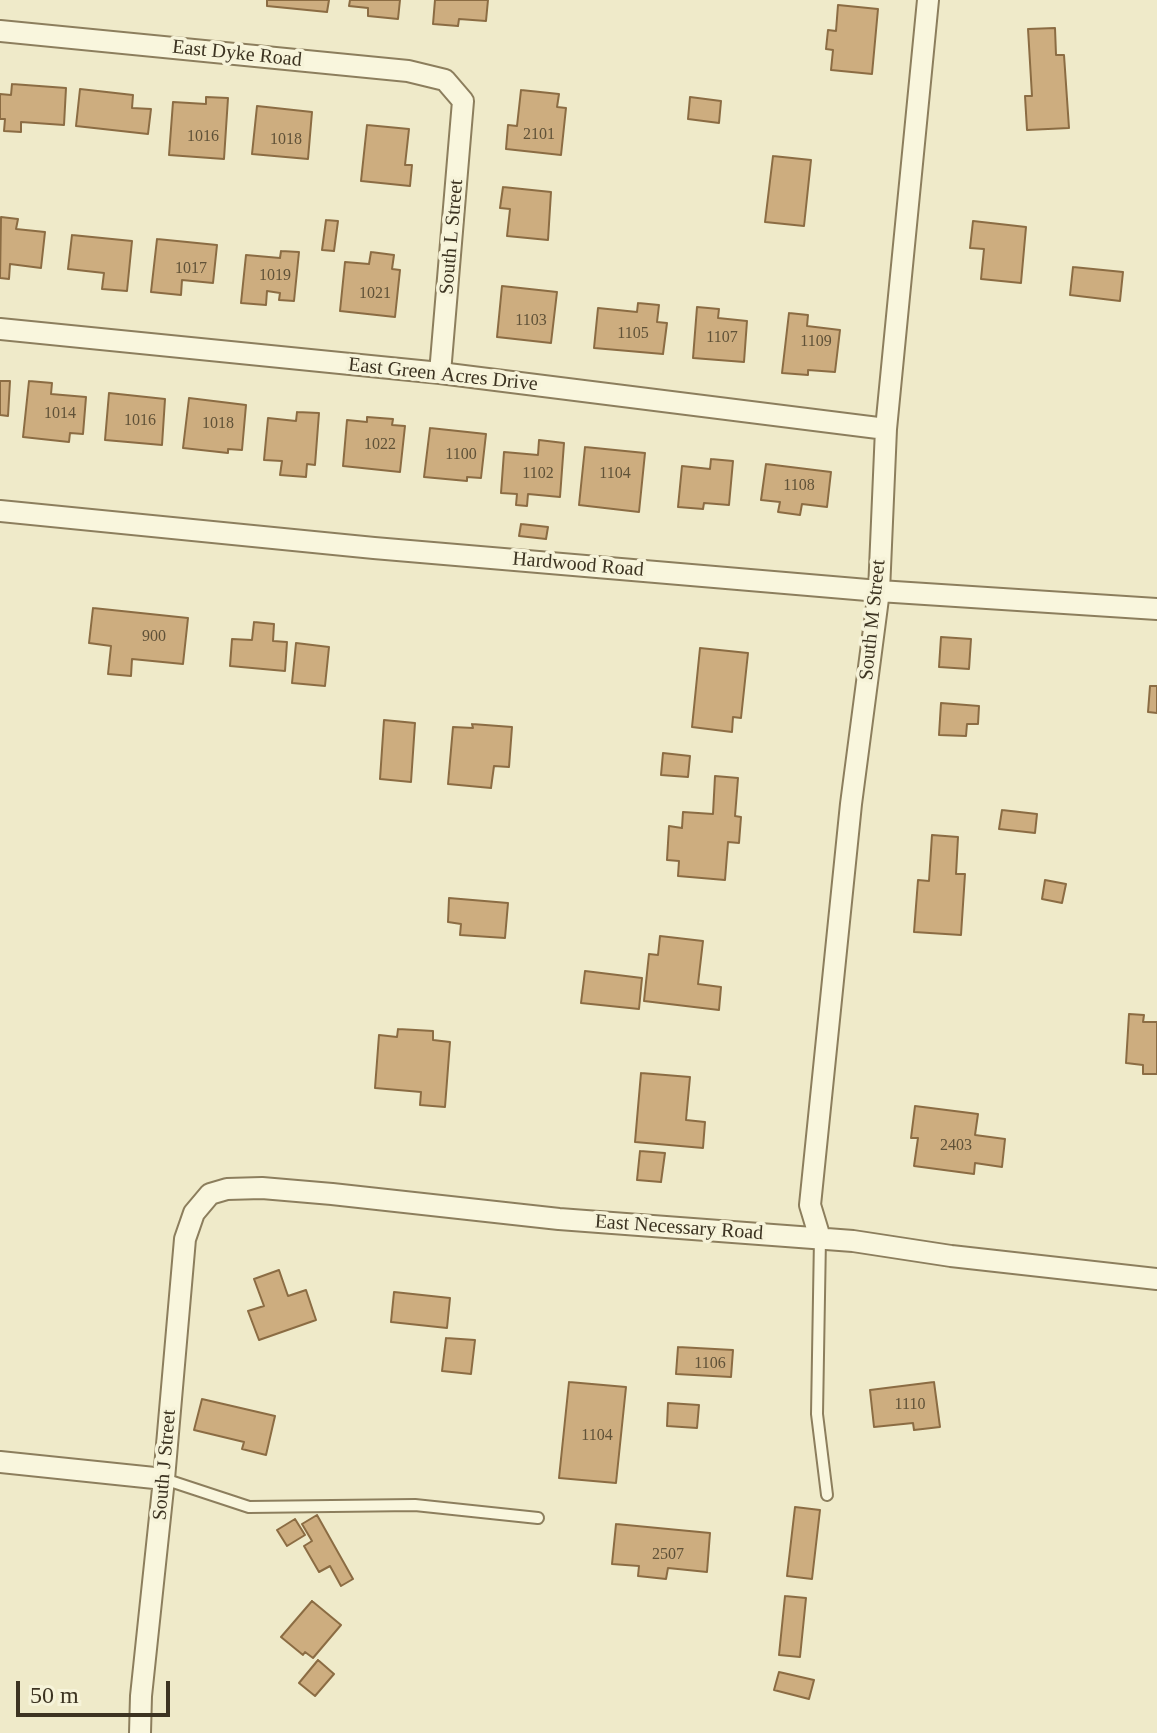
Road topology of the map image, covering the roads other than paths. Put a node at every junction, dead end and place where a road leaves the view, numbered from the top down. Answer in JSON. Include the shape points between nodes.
{"nodes":[{"id":1,"x":928,"y":0,"type":"edge"},
{"id":2,"x":0,"y":31,"type":"edge"},
{"id":3,"x":463,"y":101,"type":"joint"},
{"id":4,"x":0,"y":329,"type":"edge"},
{"id":5,"x":440,"y":373,"type":"junction"},
{"id":6,"x":886,"y":429,"type":"junction"},
{"id":7,"x":0,"y":511,"type":"edge"},
{"id":8,"x":879,"y":591,"type":"junction"},
{"id":9,"x":1157,"y":609,"type":"edge"},
{"id":10,"x":203,"y":1200,"type":"joint"},
{"id":11,"x":820,"y":1238,"type":"junction"},
{"id":12,"x":1157,"y":1279,"type":"edge"},
{"id":13,"x":0,"y":1462,"type":"edge"},
{"id":14,"x":164,"y":1479,"type":"junction"},
{"id":15,"x":827,"y":1495,"type":"dead end"},
{"id":16,"x":538,"y":1518,"type":"dead end"},
{"id":17,"x":140,"y":1733,"type":"edge"}],
"edges":[{"from":1,"to":6,"type":"street","name":"South M Street"},
{"from":2,"to":3,"type":"street","name":"East Dyke Road","via":[[408,71],[445,80]]},
{"from":3,"to":5,"type":"street","name":"South L Street"},
{"from":4,"to":5,"type":"street","name":"East Green Acres Drive"},
{"from":5,"to":6,"type":"street","name":"East Green Acres Drive"},
{"from":6,"to":8,"type":"street","name":"South M Street"},
{"from":7,"to":8,"type":"street","name":"Hardwood Road"},
{"from":8,"to":9,"type":"street","name":"Hardwood Road"},
{"from":8,"to":11,"type":"street","name":"South M Street","via":[[813,1162],[810,1205]]},
{"from":10,"to":11,"type":"street","name":"East Necessary Road","via":[[227,1189],[262,1188],[559,1219]]},
{"from":10,"to":14,"type":"street","name":"South J Street","via":[[185,1239]]},
{"from":11,"to":12,"type":"street","name":"East Necessary Road"},
{"from":11,"to":15,"type":"lane","via":[[817,1414]]},
{"from":13,"to":14,"type":"street"},
{"from":14,"to":16,"type":"lane","via":[[249,1507],[415,1505]]},
{"from":14,"to":17,"type":"street","name":"South J Street"}]}
